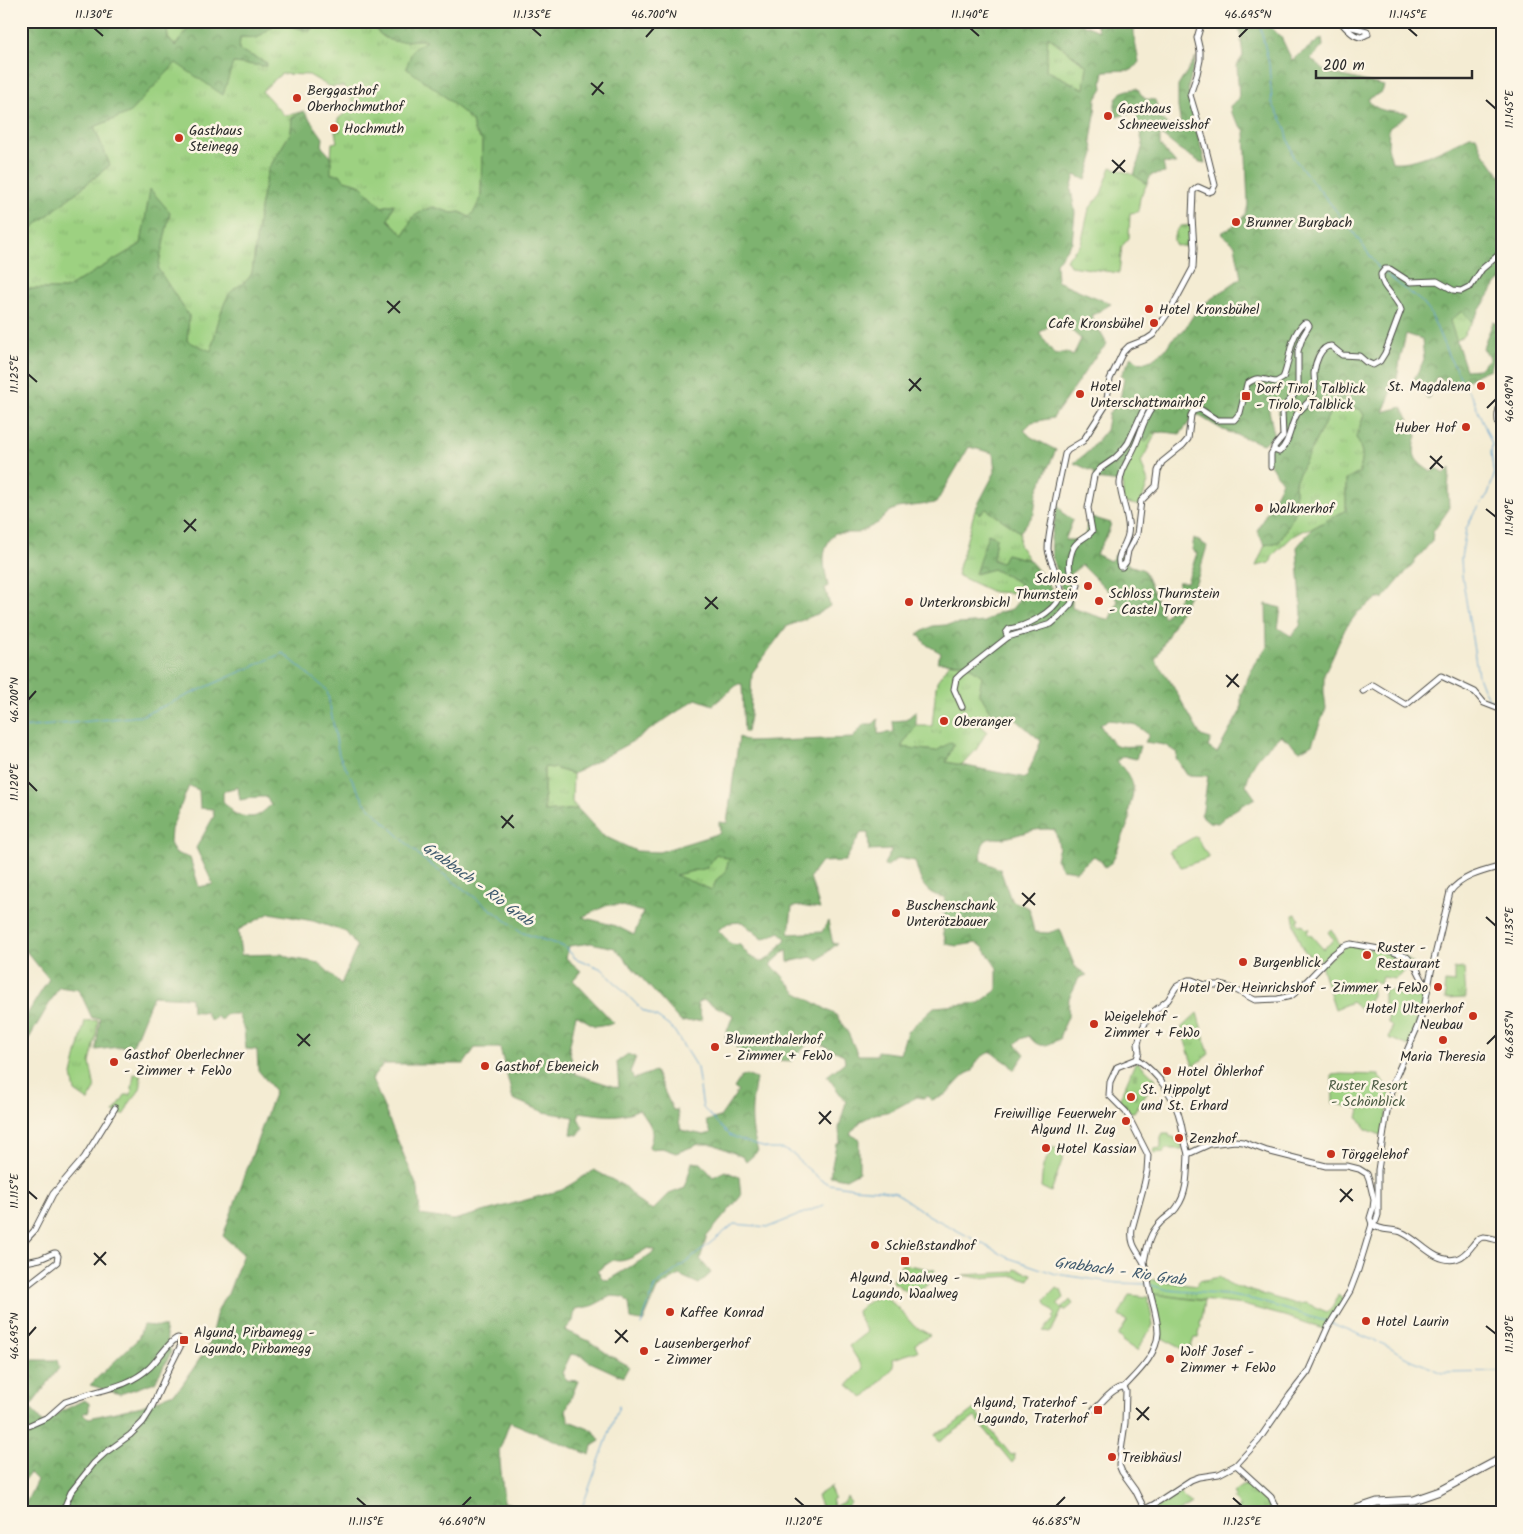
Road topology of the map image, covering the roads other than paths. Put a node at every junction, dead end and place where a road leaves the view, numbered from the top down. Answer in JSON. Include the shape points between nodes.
{"nodes":[{"id":1,"x":1202,"y":21,"type":"edge"},
{"id":2,"x":1340,"y":21,"type":"edge"},
{"id":3,"x":1347,"y":21,"type":"edge"},
{"id":4,"x":1502,"y":252,"type":"edge"},
{"id":5,"x":1502,"y":401,"type":"edge"},
{"id":6,"x":1502,"y":432,"type":"edge"},
{"id":7,"x":1274,"y":449,"type":"junction"},
{"id":8,"x":1270,"y":467,"type":"dead end"},
{"id":9,"x":1008,"y":637,"type":"junction"},
{"id":10,"x":1363,"y":691,"type":"dead end"},
{"id":11,"x":962,"y":707,"type":"dead end"},
{"id":12,"x":1502,"y":710,"type":"edge"},
{"id":13,"x":1502,"y":866,"type":"edge"},
{"id":14,"x":1427,"y":989,"type":"junction"},
{"id":15,"x":1137,"y":1059,"type":"junction"},
{"id":16,"x":115,"y":1108,"type":"dead end"},
{"id":17,"x":1188,"y":1154,"type":"junction"},
{"id":18,"x":1372,"y":1224,"type":"junction"},
{"id":19,"x":1502,"y":1241,"type":"edge"},
{"id":20,"x":21,"y":1245,"type":"edge"},
{"id":21,"x":1144,"y":1262,"type":"junction"},
{"id":22,"x":21,"y":1263,"type":"edge"},
{"id":23,"x":21,"y":1290,"type":"edge"},
{"id":24,"x":1124,"y":1387,"type":"junction"},
{"id":25,"x":1094,"y":1409,"type":"dead end"},
{"id":26,"x":21,"y":1429,"type":"edge"},
{"id":27,"x":1502,"y":1458,"type":"edge"},
{"id":28,"x":1236,"y":1465,"type":"junction"},
{"id":29,"x":62,"y":1513,"type":"edge"},
{"id":30,"x":1274,"y":1513,"type":"edge"},
{"id":31,"x":1344,"y":1513,"type":"edge"}],
"edges":[{"from":1,"to":9,"type":"street","via":[[1197,38],[1200,60],[1190,95],[1215,185],[1209,192],[1196,188],[1192,191],[1193,268],[1153,335],[1123,352],[1110,379],[1106,405],[1083,440],[1065,454],[1048,539],[1060,597],[1044,614],[1021,627],[1009,629]]},
{"from":2,"to":3,"type":"street","via":[[1359,37],[1368,34]]},
{"from":4,"to":7,"type":"street","via":[[1482,269],[1471,286],[1460,291],[1437,281],[1410,282],[1385,269],[1381,281],[1401,310],[1385,353],[1373,365],[1359,356],[1342,355],[1331,346],[1325,347],[1314,374],[1313,396],[1296,415],[1282,450],[1277,452]]},
{"from":5,"to":6,"type":"street","via":[[1498,414]]},
{"from":7,"to":8,"type":"street"},
{"from":7,"to":9,"type":"street","via":[[1282,436],[1283,408],[1298,387],[1298,351],[1309,326],[1305,322],[1289,350],[1283,378],[1276,382],[1261,378],[1247,384],[1242,409],[1234,420],[1217,420],[1200,409],[1193,411],[1188,439],[1162,462],[1156,486],[1141,501],[1137,534],[1122,567],[1118,559],[1128,532],[1120,482],[1146,415],[1152,408],[1150,404],[1145,406],[1128,443],[1094,476],[1088,508],[1092,531],[1076,543],[1071,559],[1070,571],[1078,585],[1071,604],[1051,624]]},
{"from":9,"to":11,"type":"street","via":[[958,676],[954,689]]},
{"from":10,"to":12,"type":"street","via":[[1373,685],[1406,705],[1441,676],[1475,692],[1484,703]]},
{"from":13,"to":14,"type":"street","via":[[1471,876],[1452,890]]},
{"from":14,"to":15,"type":"street","via":[[1407,957],[1351,944],[1331,956],[1291,996],[1278,999],[1255,1000],[1221,985],[1188,980],[1176,987],[1168,1000],[1146,1021],[1139,1038]]},
{"from":14,"to":18,"type":"street","via":[[1417,1028],[1393,1083],[1378,1170],[1378,1215]]},
{"from":15,"to":17,"type":"street","via":[[1150,1068],[1167,1088]]},
{"from":15,"to":21,"type":"street","via":[[1116,1068],[1109,1095],[1126,1112],[1148,1155],[1131,1234],[1134,1247]]},
{"from":16,"to":20,"type":"street","via":[[84,1158],[53,1194],[34,1231]]},
{"from":17,"to":18,"type":"street","via":[[1210,1144],[1235,1141],[1326,1166],[1359,1169],[1369,1179],[1374,1200]]},
{"from":17,"to":21,"type":"street","via":[[1183,1195],[1178,1207],[1152,1232]]},
{"from":18,"to":19,"type":"street","via":[[1403,1233],[1432,1253],[1451,1259],[1468,1253],[1481,1237]]},
{"from":18,"to":28,"type":"street","via":[[1350,1291],[1304,1377],[1258,1441]]},
{"from":21,"to":24,"type":"street","via":[[1157,1326],[1156,1343],[1147,1361]]},
{"from":22,"to":23,"type":"street","via":[[54,1253],[58,1256],[57,1262]]},
{"from":24,"to":25,"type":"street"},
{"from":24,"to":28,"type":"street","via":[[1125,1423],[1120,1468],[1146,1508],[1191,1480],[1219,1474]]},
{"from":26,"to":29,"type":"street","via":[[48,1417],[71,1400],[128,1382],[149,1368],[173,1339],[180,1340],[181,1345],[147,1417],[137,1429],[94,1463],[71,1492]]},
{"from":27,"to":31,"type":"main road","via":[[1440,1492],[1414,1500],[1377,1502]]},
{"from":28,"to":30,"type":"street","via":[[1271,1496]]}]}
